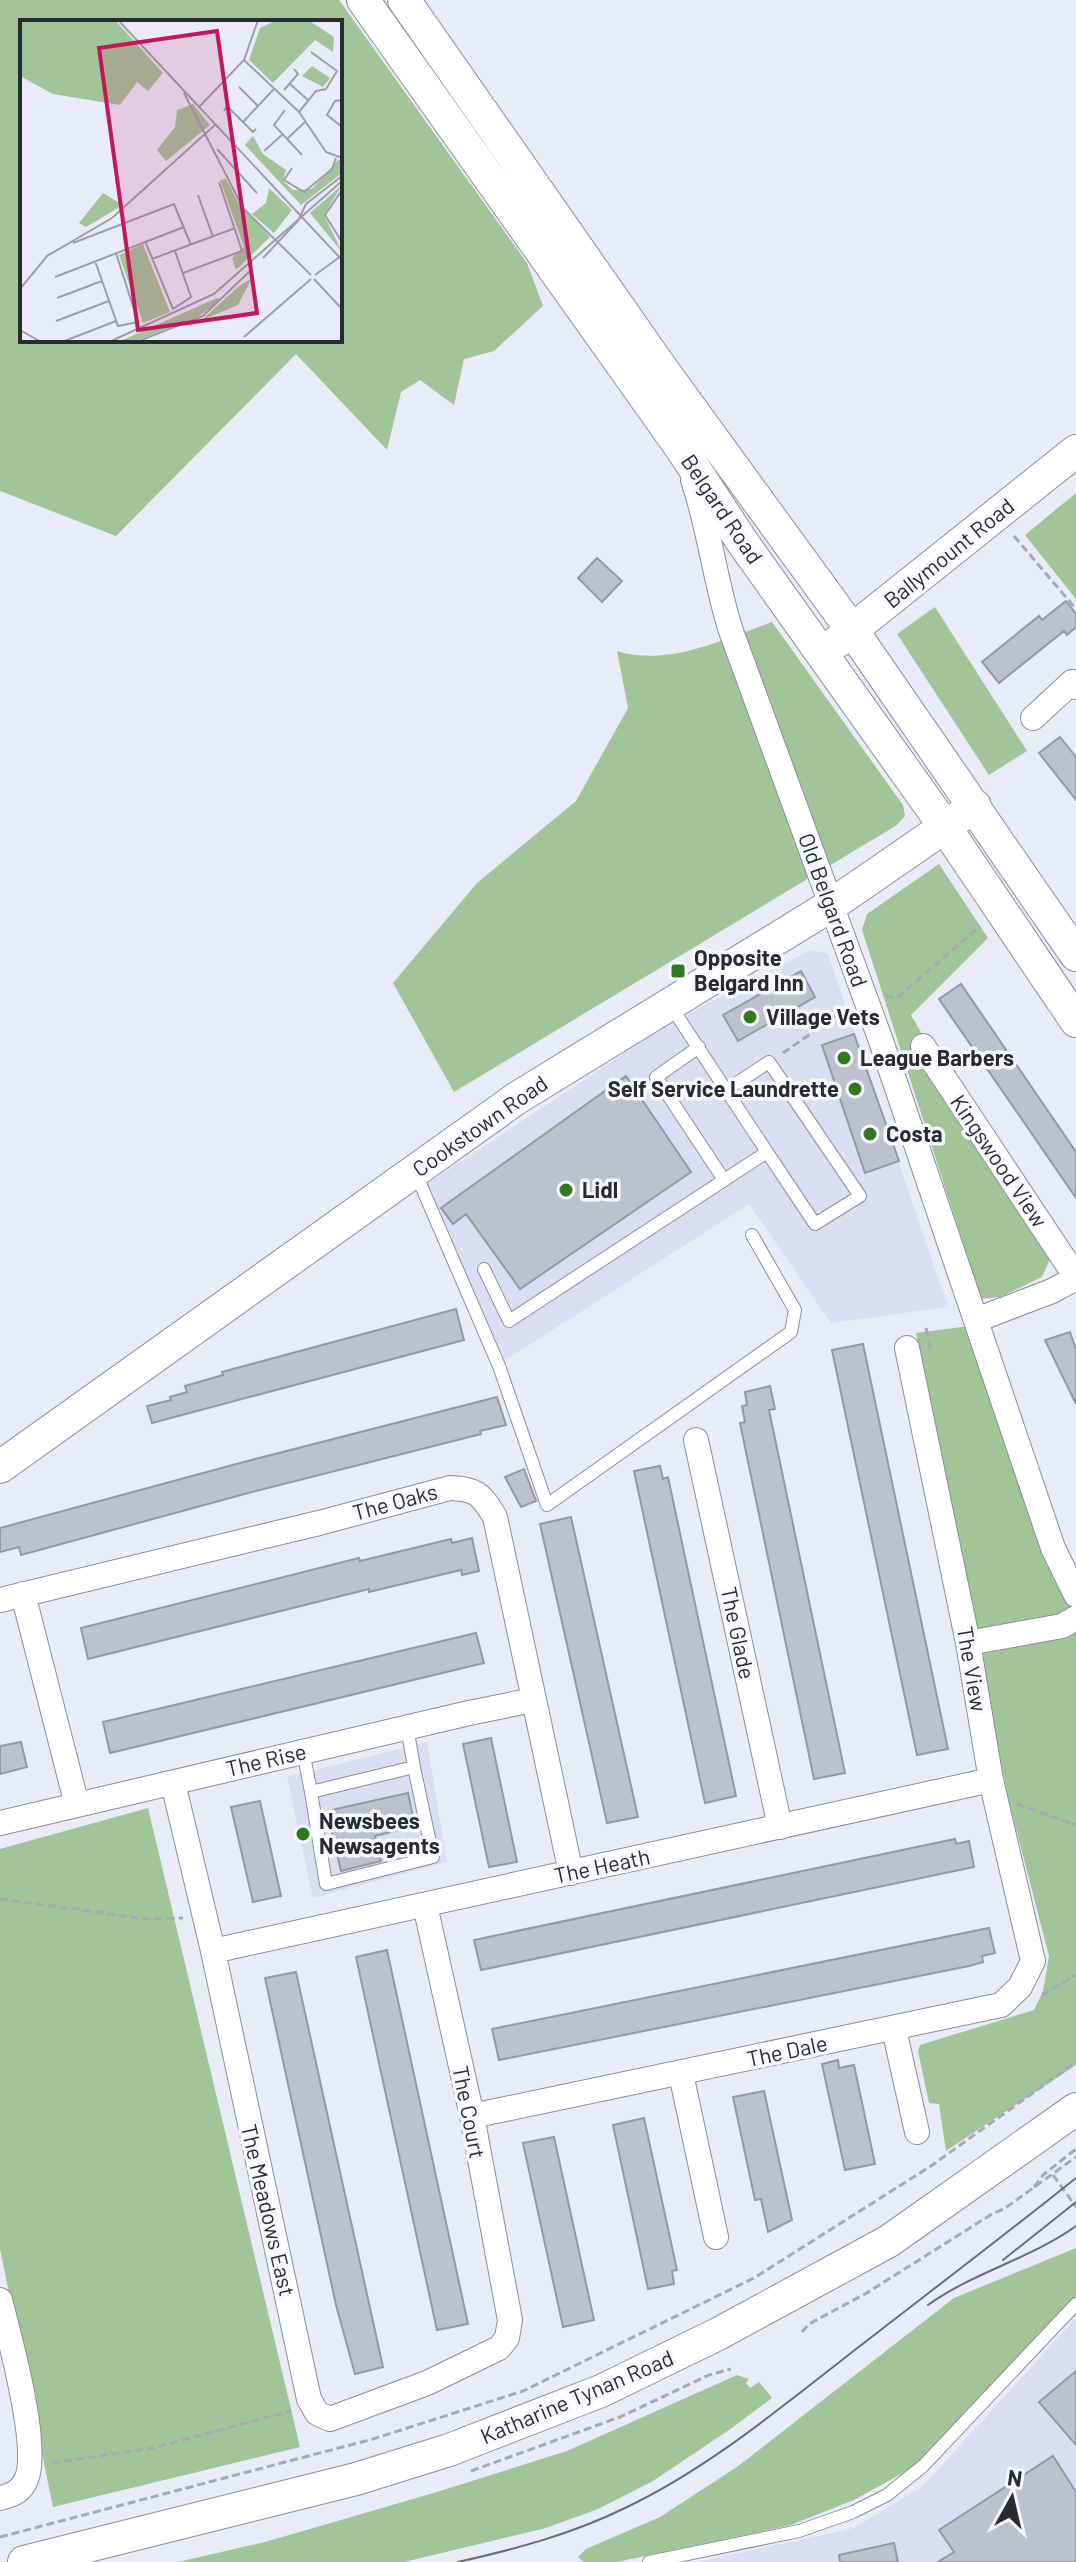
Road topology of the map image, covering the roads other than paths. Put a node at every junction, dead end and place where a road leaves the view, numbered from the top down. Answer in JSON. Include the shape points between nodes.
{"nodes":[{"id":1,"x":363,"y":0,"type":"edge"},
{"id":2,"x":404,"y":0,"type":"edge"},
{"id":3,"x":681,"y":448,"type":"junction"},
{"id":4,"x":1076,"y":451,"type":"edge"},
{"id":5,"x":852,"y":630,"type":"junction"},
{"id":6,"x":822,"y":654,"type":"junction"},
{"id":7,"x":1076,"y":687,"type":"edge"},
{"id":8,"x":1033,"y":718,"type":"dead end"},
{"id":9,"x":975,"y":806,"type":"junction"},
{"id":10,"x":945,"y":827,"type":"junction"},
{"id":11,"x":830,"y":906,"type":"junction"},
{"id":12,"x":1076,"y":955,"type":"edge"},
{"id":13,"x":668,"y":1003,"type":"junction"},
{"id":14,"x":1076,"y":1021,"type":"edge"},
{"id":15,"x":923,"y":1046,"type":"dead end"},
{"id":16,"x":699,"y":1047,"type":"junction"},
{"id":17,"x":726,"y":1090,"type":"junction"},
{"id":18,"x":767,"y":1152,"type":"junction"},
{"id":19,"x":414,"y":1171,"type":"junction"},
{"id":20,"x":724,"y":1180,"type":"junction"},
{"id":21,"x":752,"y":1235,"type":"dead end"},
{"id":22,"x":484,"y":1269,"type":"dead end"},
{"id":23,"x":1076,"y":1278,"type":"edge"},
{"id":24,"x":976,"y":1320,"type":"junction"},
{"id":25,"x":916,"y":1355,"type":"road end"},
{"id":26,"x":696,"y":1440,"type":"dead end"},
{"id":27,"x":0,"y":1467,"type":"edge"},
{"id":28,"x":1070,"y":1566,"type":"edge"},
{"id":29,"x":1076,"y":1595,"type":"edge"},
{"id":30,"x":12,"y":1597,"type":"edge"},
{"id":31,"x":1076,"y":1618,"type":"edge"},
{"id":32,"x":968,"y":1643,"type":"junction"},
{"id":33,"x":533,"y":1700,"type":"junction"},
{"id":34,"x":407,"y":1727,"type":"junction"},
{"id":35,"x":303,"y":1751,"type":"junction"},
{"id":36,"x":414,"y":1767,"type":"junction"},
{"id":37,"x":991,"y":1780,"type":"junction"},
{"id":38,"x":173,"y":1783,"type":"junction"},
{"id":39,"x":311,"y":1792,"type":"junction"},
{"id":40,"x":77,"y":1805,"type":"junction"},
{"id":41,"x":0,"y":1823,"type":"edge"},
{"id":42,"x":780,"y":1827,"type":"junction"},
{"id":43,"x":571,"y":1873,"type":"junction"},
{"id":44,"x":425,"y":1905,"type":"junction"},
{"id":45,"x":213,"y":1951,"type":"junction"},
{"id":46,"x":1029,"y":1991,"type":"joint"},
{"id":47,"x":894,"y":2029,"type":"junction"},
{"id":48,"x":681,"y":2074,"type":"junction"},
{"id":49,"x":1076,"y":2109,"type":"edge"},
{"id":50,"x":472,"y":2116,"type":"junction"},
{"id":51,"x":917,"y":2132,"type":"dead end"},
{"id":52,"x":716,"y":2237,"type":"dead end"},
{"id":53,"x":0,"y":2300,"type":"edge"},
{"id":54,"x":1076,"y":2304,"type":"edge"},
{"id":55,"x":510,"y":2320,"type":"joint"},
{"id":56,"x":0,"y":2498,"type":"edge"},
{"id":57,"x":24,"y":2562,"type":"edge"},
{"id":58,"x":649,"y":2562,"type":"edge"}],
"edges":[{"from":1,"to":3,"type":"main road","name":"Belgard Road"},
{"from":2,"to":5,"type":"main road","name":"Belgard Road"},
{"from":3,"to":6,"type":"main road","name":"Belgard Road"},
{"from":3,"to":11,"type":"street","name":"Old Belgard Road","via":[[705,516],[731,631]]},
{"from":4,"to":5,"type":"main road","name":"Ballymount Road"},
{"from":5,"to":6,"type":"main road","name":"Ballymount Road"},
{"from":5,"to":9,"type":"main road","name":"Belgard Road"},
{"from":6,"to":10,"type":"main road","name":"Belgard Road"},
{"from":7,"to":8,"type":"street","via":[[1072,682]]},
{"from":9,"to":10,"type":"main road","name":"Cookstown Road"},
{"from":9,"to":12,"type":"main road","name":"Belgard Road"},
{"from":10,"to":11,"type":"main road","name":"Cookstown Road"},
{"from":10,"to":14,"type":"main road","name":"Belgard Road"},
{"from":11,"to":13,"type":"main road","name":"Cookstown Road"},
{"from":11,"to":24,"type":"street","name":"Old Belgard Road"},
{"from":13,"to":16,"type":"lane"},
{"from":13,"to":19,"type":"main road","name":"Cookstown Road","via":[[517,1098]]},
{"from":15,"to":23,"type":"street","name":"Kingswood View"},
{"from":16,"to":17,"type":"lane"},
{"from":16,"to":20,"type":"lane","via":[[656,1077]]},
{"from":17,"to":18,"type":"lane"},
{"from":17,"to":18,"type":"lane","via":[[769,1062],[860,1196],[815,1224]]},
{"from":18,"to":20,"type":"lane"},
{"from":19,"to":21,"type":"lane","via":[[499,1366],[547,1505],[791,1332],[795,1310]]},
{"from":19,"to":27,"type":"main road","name":"Cookstown Road"},
{"from":20,"to":22,"type":"lane","via":[[509,1321]]},
{"from":23,"to":24,"type":"street","name":"Kingswood View"},
{"from":24,"to":28,"type":"street","name":"Old Belgard Road","via":[[1053,1548]]},
{"from":25,"to":32,"type":"street","name":"The View"},
{"from":26,"to":42,"type":"street","name":"The Glade"},
{"from":28,"to":29,"type":"street","name":"Old Belgard Road"},
{"from":30,"to":33,"type":"street","name":"The Oaks","via":[[450,1488],[471,1489],[485,1499],[495,1517]]},
{"from":30,"to":40,"type":"street","name":"The Oaks"},
{"from":31,"to":32,"type":"street","via":[[1062,1626]]},
{"from":32,"to":37,"type":"street","name":"The View"},
{"from":33,"to":34,"type":"street","name":"The Rise"},
{"from":33,"to":43,"type":"street","name":"The Oaks"},
{"from":34,"to":35,"type":"street","name":"The Rise"},
{"from":34,"to":36,"type":"lane"},
{"from":35,"to":38,"type":"street","name":"The Rise"},
{"from":35,"to":39,"type":"lane"},
{"from":36,"to":39,"type":"lane"},
{"from":36,"to":39,"type":"lane","via":[[433,1857],[326,1884]]},
{"from":37,"to":42,"type":"street","name":"The Heath"},
{"from":37,"to":46,"type":"street","name":"The View","via":[[1033,1961]]},
{"from":38,"to":40,"type":"street","name":"The Rise"},
{"from":38,"to":45,"type":"street","name":"The Meadows East"},
{"from":40,"to":41,"type":"street","name":"The Rise"},
{"from":42,"to":43,"type":"street","name":"The Heath"},
{"from":43,"to":44,"type":"street","name":"The Heath"},
{"from":44,"to":45,"type":"street","name":"The Heath"},
{"from":44,"to":50,"type":"street","name":"The Court"},
{"from":45,"to":55,"type":"street","name":"The Meadows East","via":[[309,2399],[317,2413],[330,2419],[427,2383],[499,2348]]},
{"from":46,"to":47,"type":"street","name":"The Dale","via":[[1001,2005]]},
{"from":47,"to":48,"type":"street","name":"The Dale"},
{"from":47,"to":51,"type":"street"},
{"from":48,"to":50,"type":"street","name":"The Dale"},
{"from":48,"to":52,"type":"street"},
{"from":49,"to":57,"type":"main road","name":"Katharine Tynan Road","via":[[889,2241],[601,2391],[449,2450],[356,2479]]},
{"from":50,"to":55,"type":"street","name":"The Court"},
{"from":53,"to":56,"type":"street","via":[[20,2382],[29,2466],[17,2493]]},
{"from":54,"to":58,"type":"lane","via":[[923,2466],[887,2495],[799,2531]]}]}
